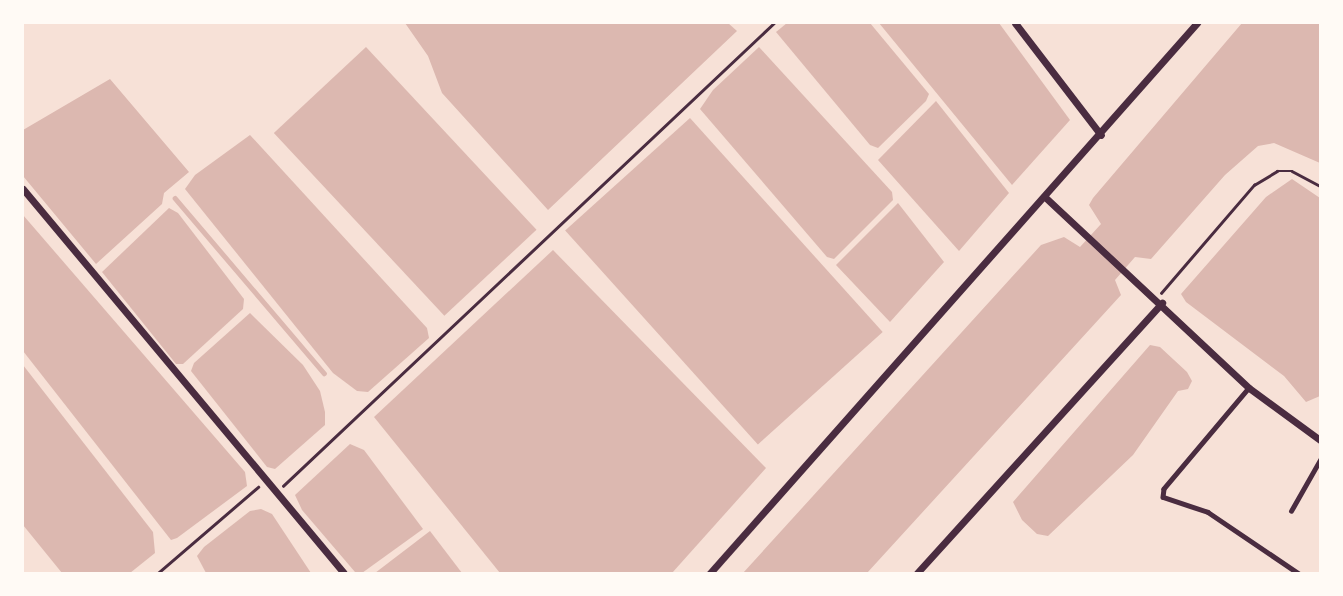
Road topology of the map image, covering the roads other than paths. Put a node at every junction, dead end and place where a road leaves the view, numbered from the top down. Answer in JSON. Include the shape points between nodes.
{"nodes":[{"id":1,"x":1016,"y":23,"type":"edge"},
{"id":2,"x":1197,"y":23,"type":"edge"},
{"id":3,"x":1101,"y":135,"type":"junction"},
{"id":4,"x":23,"y":189,"type":"edge"},
{"id":5,"x":1046,"y":198,"type":"junction"},
{"id":6,"x":1156,"y":298,"type":"junction"},
{"id":7,"x":1250,"y":388,"type":"junction"},
{"id":8,"x":1320,"y":440,"type":"edge"},
{"id":9,"x":1320,"y":460,"type":"edge"},
{"id":10,"x":1291,"y":511,"type":"dead end"},
{"id":11,"x":344,"y":573,"type":"edge"},
{"id":12,"x":710,"y":573,"type":"edge"},
{"id":13,"x":917,"y":573,"type":"edge"},
{"id":14,"x":1298,"y":573,"type":"edge"}],
"edges":[{"from":1,"to":3,"type":"street"},
{"from":2,"to":3,"type":"street"},
{"from":3,"to":5,"type":"street"},
{"from":4,"to":11,"type":"street"},
{"from":5,"to":6,"type":"street"},
{"from":5,"to":12,"type":"street"},
{"from":6,"to":7,"type":"street"},
{"from":6,"to":13,"type":"street"},
{"from":7,"to":8,"type":"street"},
{"from":7,"to":14,"type":"lane","via":[[1164,489],[1163,497],[1208,512]]},
{"from":9,"to":10,"type":"lane"}]}
